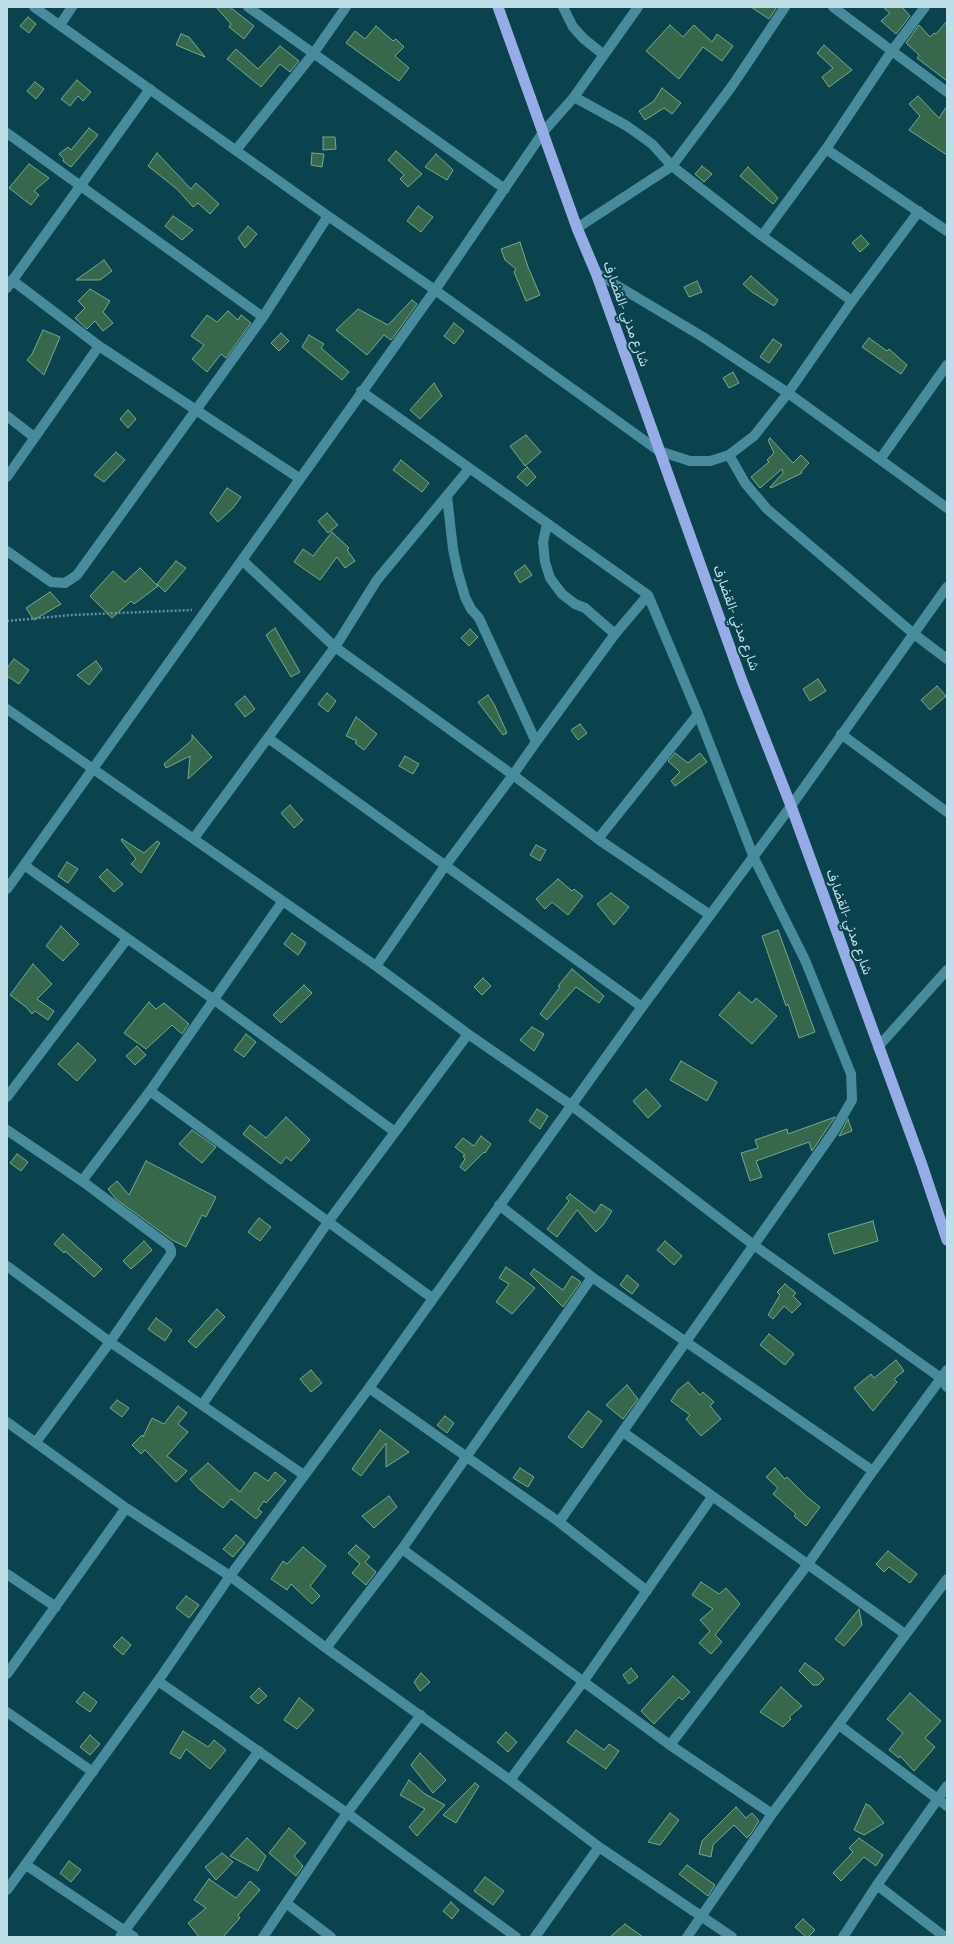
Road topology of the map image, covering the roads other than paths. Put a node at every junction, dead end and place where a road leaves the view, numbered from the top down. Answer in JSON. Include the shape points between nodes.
{"nodes":[{"id":1,"x":34,"y":7,"type":"edge"},
{"id":2,"x":72,"y":7,"type":"edge"},
{"id":3,"x":248,"y":7,"type":"edge"},
{"id":4,"x":346,"y":7,"type":"edge"},
{"id":5,"x":498,"y":7,"type":"edge"},
{"id":6,"x":563,"y":7,"type":"edge"},
{"id":7,"x":638,"y":7,"type":"edge"},
{"id":8,"x":785,"y":7,"type":"edge"},
{"id":9,"x":833,"y":7,"type":"edge"},
{"id":10,"x":925,"y":7,"type":"edge"},
{"id":11,"x":60,"y":25,"type":"junction"},
{"id":12,"x":891,"y":52,"type":"junction"},
{"id":13,"x":313,"y":54,"type":"junction"},
{"id":14,"x":604,"y":55,"type":"junction"},
{"id":15,"x":150,"y":89,"type":"junction"},
{"id":16,"x":947,"y":92,"type":"edge"},
{"id":17,"x":574,"y":97,"type":"junction"},
{"id":18,"x":544,"y":131,"type":"junction"},
{"id":19,"x":7,"y":132,"type":"edge"},
{"id":20,"x":826,"y":149,"type":"junction"},
{"id":21,"x":236,"y":150,"type":"junction"},
{"id":22,"x":672,"y":166,"type":"junction"},
{"id":23,"x":81,"y":186,"type":"junction"},
{"id":24,"x":504,"y":189,"type":"junction"},
{"id":25,"x":919,"y":211,"type":"junction"},
{"id":26,"x":328,"y":216,"type":"junction"},
{"id":27,"x":577,"y":228,"type":"junction"},
{"id":28,"x":947,"y":231,"type":"edge"},
{"id":29,"x":762,"y":236,"type":"junction"},
{"id":30,"x":596,"y":273,"type":"junction"},
{"id":31,"x":10,"y":284,"type":"edge"},
{"id":32,"x":436,"y":290,"type":"junction"},
{"id":33,"x":852,"y":302,"type":"junction"},
{"id":34,"x":263,"y":318,"type":"junction"},
{"id":35,"x":99,"y":346,"type":"junction"},
{"id":36,"x":947,"y":366,"type":"edge"},
{"id":37,"x":361,"y":392,"type":"junction"},
{"id":38,"x":788,"y":393,"type":"junction"},
{"id":39,"x":197,"y":410,"type":"junction"},
{"id":40,"x":7,"y":416,"type":"edge"},
{"id":41,"x":34,"y":437,"type":"junction"},
{"id":42,"x":659,"y":451,"type":"junction"},
{"id":43,"x":729,"y":455,"type":"junction"},
{"id":44,"x":881,"y":458,"type":"junction"},
{"id":45,"x":469,"y":469,"type":"junction"},
{"id":46,"x":7,"y":477,"type":"edge"},
{"id":47,"x":299,"y":478,"type":"junction"},
{"id":48,"x":447,"y":496,"type":"junction"},
{"id":49,"x":947,"y":508,"type":"edge"},
{"id":50,"x":547,"y":524,"type":"junction"},
{"id":51,"x":7,"y":551,"type":"edge"},
{"id":52,"x":242,"y":560,"type":"junction"},
{"id":53,"x":947,"y":586,"type":"edge"},
{"id":54,"x":648,"y":594,"type":"junction"},
{"id":55,"x":615,"y":634,"type":"junction"},
{"id":56,"x":914,"y":634,"type":"junction"},
{"id":57,"x":334,"y":647,"type":"junction"},
{"id":58,"x":947,"y":658,"type":"edge"},
{"id":59,"x":7,"y":709,"type":"edge"},
{"id":60,"x":698,"y":714,"type":"junction"},
{"id":61,"x":841,"y":734,"type":"junction"},
{"id":62,"x":268,"y":738,"type":"junction"},
{"id":63,"x":536,"y":742,"type":"junction"},
{"id":64,"x":93,"y":768,"type":"junction"},
{"id":65,"x":513,"y":775,"type":"junction"},
{"id":66,"x":791,"y":806,"type":"junction"},
{"id":67,"x":947,"y":812,"type":"edge"},
{"id":68,"x":194,"y":838,"type":"junction"},
{"id":69,"x":598,"y":839,"type":"junction"},
{"id":70,"x":754,"y":858,"type":"junction"},
{"id":71,"x":24,"y":866,"type":"junction"},
{"id":72,"x":445,"y":866,"type":"junction"},
{"id":73,"x":7,"y":889,"type":"edge"},
{"id":74,"x":282,"y":902,"type":"junction"},
{"id":75,"x":710,"y":915,"type":"junction"},
{"id":76,"x":127,"y":939,"type":"junction"},
{"id":77,"x":376,"y":966,"type":"junction"},
{"id":78,"x":947,"y":970,"type":"edge"},
{"id":79,"x":213,"y":999,"type":"junction"},
{"id":80,"x":642,"y":1006,"type":"junction"},
{"id":81,"x":468,"y":1034,"type":"junction"},
{"id":82,"x":878,"y":1046,"type":"junction"},
{"id":83,"x":150,"y":1091,"type":"junction"},
{"id":84,"x":7,"y":1096,"type":"edge"},
{"id":85,"x":571,"y":1105,"type":"junction"},
{"id":86,"x":7,"y":1130,"type":"edge"},
{"id":87,"x":395,"y":1132,"type":"junction"},
{"id":88,"x":82,"y":1181,"type":"junction"},
{"id":89,"x":499,"y":1205,"type":"junction"},
{"id":90,"x":328,"y":1222,"type":"junction"},
{"id":91,"x":947,"y":1240,"type":"edge"},
{"id":92,"x":755,"y":1246,"type":"junction"},
{"id":93,"x":7,"y":1266,"type":"edge"},
{"id":94,"x":592,"y":1277,"type":"junction"},
{"id":95,"x":432,"y":1298,"type":"junction"},
{"id":96,"x":110,"y":1342,"type":"junction"},
{"id":97,"x":685,"y":1343,"type":"junction"},
{"id":98,"x":947,"y":1370,"type":"edge"},
{"id":99,"x":941,"y":1378,"type":"junction"},
{"id":100,"x":947,"y":1387,"type":"edge"},
{"id":101,"x":369,"y":1388,"type":"junction"},
{"id":102,"x":202,"y":1405,"type":"junction"},
{"id":103,"x":7,"y":1422,"type":"edge"},
{"id":104,"x":623,"y":1432,"type":"junction"},
{"id":105,"x":36,"y":1442,"type":"junction"},
{"id":106,"x":467,"y":1458,"type":"junction"},
{"id":107,"x":872,"y":1472,"type":"junction"},
{"id":108,"x":304,"y":1475,"type":"junction"},
{"id":109,"x":712,"y":1497,"type":"junction"},
{"id":110,"x":126,"y":1508,"type":"junction"},
{"id":111,"x":559,"y":1522,"type":"junction"},
{"id":112,"x":402,"y":1549,"type":"junction"},
{"id":113,"x":808,"y":1564,"type":"junction"},
{"id":114,"x":7,"y":1574,"type":"edge"},
{"id":115,"x":230,"y":1576,"type":"junction"},
{"id":116,"x":947,"y":1579,"type":"edge"},
{"id":117,"x":647,"y":1591,"type":"junction"},
{"id":118,"x":56,"y":1607,"type":"junction"},
{"id":119,"x":905,"y":1634,"type":"junction"},
{"id":120,"x":326,"y":1648,"type":"junction"},
{"id":121,"x":7,"y":1674,"type":"edge"},
{"id":122,"x":158,"y":1681,"type":"junction"},
{"id":123,"x":583,"y":1682,"type":"junction"},
{"id":124,"x":7,"y":1712,"type":"edge"},
{"id":125,"x":420,"y":1715,"type":"junction"},
{"id":126,"x":839,"y":1725,"type":"junction"},
{"id":127,"x":670,"y":1745,"type":"junction"},
{"id":128,"x":259,"y":1751,"type":"junction"},
{"id":129,"x":93,"y":1772,"type":"junction"},
{"id":130,"x":510,"y":1780,"type":"junction"},
{"id":131,"x":947,"y":1786,"type":"edge"},
{"id":132,"x":937,"y":1799,"type":"junction"},
{"id":133,"x":947,"y":1806,"type":"edge"},
{"id":134,"x":347,"y":1813,"type":"junction"},
{"id":135,"x":772,"y":1814,"type":"junction"},
{"id":136,"x":599,"y":1847,"type":"junction"},
{"id":137,"x":26,"y":1865,"type":"junction"},
{"id":138,"x":877,"y":1885,"type":"junction"},
{"id":139,"x":7,"y":1890,"type":"edge"},
{"id":140,"x":286,"y":1903,"type":"junction"},
{"id":141,"x":702,"y":1917,"type":"junction"},
{"id":142,"x":122,"y":1934,"type":"edge"},
{"id":143,"x":134,"y":1937,"type":"edge"},
{"id":144,"x":263,"y":1937,"type":"edge"},
{"id":145,"x":331,"y":1937,"type":"edge"},
{"id":146,"x":516,"y":1937,"type":"edge"},
{"id":147,"x":535,"y":1937,"type":"edge"},
{"id":148,"x":687,"y":1937,"type":"edge"},
{"id":149,"x":732,"y":1937,"type":"edge"},
{"id":150,"x":843,"y":1937,"type":"edge"},
{"id":151,"x":945,"y":1937,"type":"edge"}],
"edges":[{"from":1,"to":11,"type":"street"},
{"from":2,"to":11,"type":"street"},
{"from":3,"to":13,"type":"street"},
{"from":4,"to":13,"type":"street"},
{"from":5,"to":18,"type":"highway","name":"شارع مدني -القضارف"},
{"from":6,"to":14,"type":"street","via":[[573,27],[584,40]]},
{"from":7,"to":14,"type":"street"},
{"from":8,"to":22,"type":"street","via":[[732,86]]},
{"from":9,"to":12,"type":"street"},
{"from":10,"to":12,"type":"street"},
{"from":11,"to":15,"type":"street"},
{"from":12,"to":16,"type":"street"},
{"from":12,"to":20,"type":"street"},
{"from":13,"to":21,"type":"street"},
{"from":13,"to":24,"type":"street"},
{"from":14,"to":17,"type":"street"},
{"from":15,"to":21,"type":"street"},
{"from":15,"to":23,"type":"street"},
{"from":17,"to":18,"type":"street"},
{"from":17,"to":22,"type":"street","via":[[627,126],[652,144]]},
{"from":18,"to":24,"type":"street"},
{"from":18,"to":27,"type":"highway","name":"شارع مدني -القضارف"},
{"from":19,"to":23,"type":"street"},
{"from":20,"to":25,"type":"street"},
{"from":20,"to":29,"type":"street"},
{"from":21,"to":26,"type":"street"},
{"from":22,"to":27,"type":"street"},
{"from":22,"to":29,"type":"street"},
{"from":23,"to":31,"type":"street"},
{"from":23,"to":34,"type":"street"},
{"from":24,"to":32,"type":"street"},
{"from":25,"to":28,"type":"street"},
{"from":25,"to":33,"type":"street"},
{"from":26,"to":32,"type":"street"},
{"from":26,"to":34,"type":"street"},
{"from":27,"to":30,"type":"highway","name":"شارع مدني -القضارف"},
{"from":29,"to":33,"type":"street"},
{"from":30,"to":38,"type":"street","via":[[703,337]]},
{"from":30,"to":42,"type":"highway","name":"شارع مدني -القضارف"},
{"from":31,"to":35,"type":"street"},
{"from":32,"to":37,"type":"street"},
{"from":32,"to":42,"type":"street"},
{"from":33,"to":38,"type":"street"},
{"from":34,"to":39,"type":"street"},
{"from":35,"to":39,"type":"street"},
{"from":35,"to":41,"type":"street"},
{"from":36,"to":44,"type":"street"},
{"from":37,"to":45,"type":"street"},
{"from":37,"to":47,"type":"street"},
{"from":38,"to":43,"type":"street","via":[[754,436]]},
{"from":38,"to":44,"type":"street"},
{"from":39,"to":47,"type":"street"},
{"from":39,"to":51,"type":"street","via":[[77,575],[65,583],[51,582]]},
{"from":40,"to":41,"type":"street"},
{"from":41,"to":46,"type":"street"},
{"from":42,"to":43,"type":"street","via":[[690,461],[710,461]]},
{"from":42,"to":66,"type":"highway","name":"شارع مدني -القضارف","via":[[742,681]]},
{"from":43,"to":56,"type":"street","via":[[745,483],[767,509]]},
{"from":44,"to":49,"type":"street"},
{"from":45,"to":48,"type":"street"},
{"from":45,"to":50,"type":"street"},
{"from":47,"to":52,"type":"street"},
{"from":48,"to":57,"type":"street","via":[[377,580]]},
{"from":48,"to":63,"type":"street","via":[[453,548],[465,597],[479,618]]},
{"from":50,"to":54,"type":"street"},
{"from":50,"to":55,"type":"street","via":[[544,542],[545,562],[550,578],[562,594],[585,608]]},
{"from":52,"to":57,"type":"street"},
{"from":52,"to":64,"type":"street"},
{"from":53,"to":56,"type":"street"},
{"from":54,"to":55,"type":"street"},
{"from":54,"to":60,"type":"street"},
{"from":55,"to":63,"type":"street"},
{"from":56,"to":58,"type":"street"},
{"from":56,"to":61,"type":"street"},
{"from":57,"to":62,"type":"street"},
{"from":57,"to":65,"type":"street"},
{"from":59,"to":64,"type":"street"},
{"from":60,"to":69,"type":"street"},
{"from":60,"to":70,"type":"street"},
{"from":61,"to":66,"type":"street"},
{"from":61,"to":67,"type":"street"},
{"from":62,"to":68,"type":"street"},
{"from":62,"to":72,"type":"street"},
{"from":63,"to":65,"type":"street"},
{"from":64,"to":68,"type":"street"},
{"from":64,"to":71,"type":"street"},
{"from":65,"to":69,"type":"street"},
{"from":65,"to":72,"type":"street"},
{"from":66,"to":70,"type":"street"},
{"from":66,"to":82,"type":"highway","name":"شارع مدني -القضارف"},
{"from":68,"to":74,"type":"street"},
{"from":69,"to":75,"type":"street"},
{"from":70,"to":75,"type":"street"},
{"from":70,"to":92,"type":"street","via":[[811,974],[851,1074],[852,1100],[834,1131]]},
{"from":71,"to":73,"type":"street"},
{"from":71,"to":76,"type":"street"},
{"from":72,"to":77,"type":"street"},
{"from":72,"to":80,"type":"street"},
{"from":74,"to":77,"type":"street"},
{"from":74,"to":79,"type":"street"},
{"from":75,"to":80,"type":"street"},
{"from":76,"to":79,"type":"street"},
{"from":76,"to":84,"type":"street"},
{"from":77,"to":81,"type":"street"},
{"from":78,"to":82,"type":"street"},
{"from":79,"to":83,"type":"street"},
{"from":79,"to":87,"type":"street"},
{"from":80,"to":85,"type":"street"},
{"from":81,"to":85,"type":"street"},
{"from":81,"to":87,"type":"street"},
{"from":82,"to":91,"type":"highway","name":"شارع مدني -القضارف"},
{"from":83,"to":88,"type":"street"},
{"from":83,"to":90,"type":"street"},
{"from":85,"to":89,"type":"street"},
{"from":85,"to":92,"type":"street"},
{"from":86,"to":88,"type":"street"},
{"from":87,"to":90,"type":"street"},
{"from":88,"to":96,"type":"street","via":[[171,1250],[171,1254]]},
{"from":89,"to":94,"type":"street"},
{"from":89,"to":95,"type":"street"},
{"from":90,"to":95,"type":"street"},
{"from":90,"to":102,"type":"street"},
{"from":92,"to":97,"type":"street"},
{"from":92,"to":99,"type":"street"},
{"from":93,"to":96,"type":"street"},
{"from":94,"to":97,"type":"street"},
{"from":94,"to":106,"type":"street"},
{"from":95,"to":101,"type":"street"},
{"from":96,"to":102,"type":"street"},
{"from":96,"to":105,"type":"street"},
{"from":97,"to":104,"type":"street"},
{"from":97,"to":107,"type":"street"},
{"from":98,"to":99,"type":"street"},
{"from":99,"to":100,"type":"street"},
{"from":99,"to":107,"type":"street"},
{"from":101,"to":106,"type":"street"},
{"from":101,"to":108,"type":"street"},
{"from":102,"to":108,"type":"street"},
{"from":103,"to":105,"type":"street"},
{"from":104,"to":109,"type":"street"},
{"from":104,"to":111,"type":"street"},
{"from":105,"to":110,"type":"street"},
{"from":106,"to":111,"type":"street"},
{"from":106,"to":112,"type":"street"},
{"from":107,"to":113,"type":"street"},
{"from":108,"to":115,"type":"street"},
{"from":109,"to":113,"type":"street"},
{"from":109,"to":117,"type":"street"},
{"from":110,"to":115,"type":"street"},
{"from":110,"to":118,"type":"street"},
{"from":111,"to":117,"type":"street"},
{"from":112,"to":120,"type":"street"},
{"from":112,"to":123,"type":"street"},
{"from":113,"to":119,"type":"street"},
{"from":113,"to":127,"type":"street"},
{"from":114,"to":118,"type":"street"},
{"from":115,"to":120,"type":"street"},
{"from":115,"to":122,"type":"street"},
{"from":116,"to":119,"type":"street"},
{"from":117,"to":123,"type":"street"},
{"from":118,"to":121,"type":"street"},
{"from":119,"to":126,"type":"street"},
{"from":120,"to":125,"type":"street"},
{"from":122,"to":128,"type":"street"},
{"from":122,"to":129,"type":"street"},
{"from":123,"to":127,"type":"street"},
{"from":123,"to":130,"type":"street"},
{"from":124,"to":129,"type":"street"},
{"from":125,"to":130,"type":"street"},
{"from":125,"to":134,"type":"street"},
{"from":126,"to":132,"type":"street"},
{"from":126,"to":135,"type":"street"},
{"from":127,"to":135,"type":"street"},
{"from":128,"to":134,"type":"street"},
{"from":128,"to":142,"type":"street"},
{"from":129,"to":137,"type":"street"},
{"from":130,"to":136,"type":"street"},
{"from":131,"to":132,"type":"street"},
{"from":132,"to":133,"type":"street"},
{"from":132,"to":138,"type":"street"},
{"from":134,"to":140,"type":"street"},
{"from":134,"to":146,"type":"street"},
{"from":135,"to":141,"type":"street"},
{"from":136,"to":141,"type":"street"},
{"from":136,"to":147,"type":"street"},
{"from":137,"to":139,"type":"street"},
{"from":137,"to":142,"type":"street"},
{"from":138,"to":150,"type":"street"},
{"from":138,"to":151,"type":"street"},
{"from":140,"to":144,"type":"street"},
{"from":140,"to":145,"type":"street"},
{"from":141,"to":148,"type":"street"},
{"from":141,"to":149,"type":"street"},
{"from":142,"to":143,"type":"street"}]}
